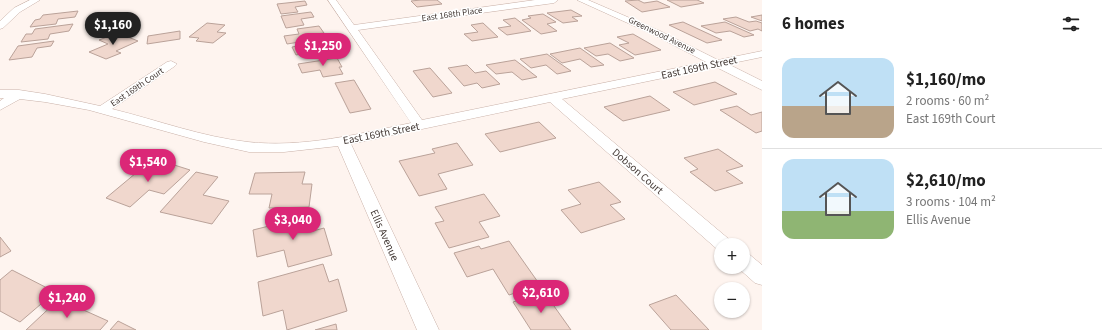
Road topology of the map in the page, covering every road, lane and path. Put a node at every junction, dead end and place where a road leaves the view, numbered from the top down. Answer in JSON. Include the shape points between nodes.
{"nodes":[{"id":1,"x":36,"y":0,"type":"edge"},
{"id":2,"x":332,"y":0,"type":"edge"},
{"id":3,"x":554,"y":0,"type":"edge"},
{"id":4,"x":582,"y":0,"type":"edge"},
{"id":5,"x":0,"y":26,"type":"edge"},
{"id":6,"x":351,"y":28,"type":"junction"},
{"id":7,"x":762,"y":54,"type":"edge"},
{"id":8,"x":719,"y":63,"type":"junction"},
{"id":9,"x":171,"y":64,"type":"dead end"},
{"id":10,"x":762,"y":86,"type":"edge"},
{"id":11,"x":0,"y":94,"type":"edge"},
{"id":12,"x":19,"y":94,"type":"junction"},
{"id":13,"x":552,"y":97,"type":"junction"},
{"id":14,"x":0,"y":106,"type":"edge"},
{"id":15,"x":102,"y":110,"type":"junction"},
{"id":16,"x":419,"y":125,"type":"junction"},
{"id":17,"x":343,"y":141,"type":"junction"},
{"id":18,"x":716,"y":238,"type":"edge"},
{"id":19,"x":750,"y":267,"type":"edge"},
{"id":20,"x":762,"y":277,"type":"edge"},
{"id":21,"x":428,"y":330,"type":"edge"}],
"edges":[{"from":1,"to":5,"type":"street","via":[[17,10]]},
{"from":2,"to":6,"type":"street"},
{"from":3,"to":6,"type":"street","name":"East 168th Place"},
{"from":4,"to":8,"type":"street","name":"Greenwood Avenue","via":[[620,15]]},
{"from":6,"to":16,"type":"street"},
{"from":7,"to":8,"type":"street","name":"East 169th Street"},
{"from":8,"to":10,"type":"street","name":"Greenwood Avenue"},
{"from":8,"to":13,"type":"street","name":"East 169th Street"},
{"from":9,"to":15,"type":"street","name":"East 169th Court"},
{"from":11,"to":12,"type":"street","name":"East 169th Street"},
{"from":12,"to":14,"type":"street"},
{"from":12,"to":15,"type":"street","name":"East 169th Street"},
{"from":13,"to":16,"type":"street","name":"East 169th Street"},
{"from":13,"to":18,"type":"street","name":"Dobson Court"},
{"from":15,"to":17,"type":"street","name":"East 169th Street","via":[[212,140],[248,147],[315,146]]},
{"from":16,"to":17,"type":"street","name":"East 169th Street"},
{"from":17,"to":21,"type":"street","name":"Ellis Avenue"},
{"from":19,"to":20,"type":"street"}]}
